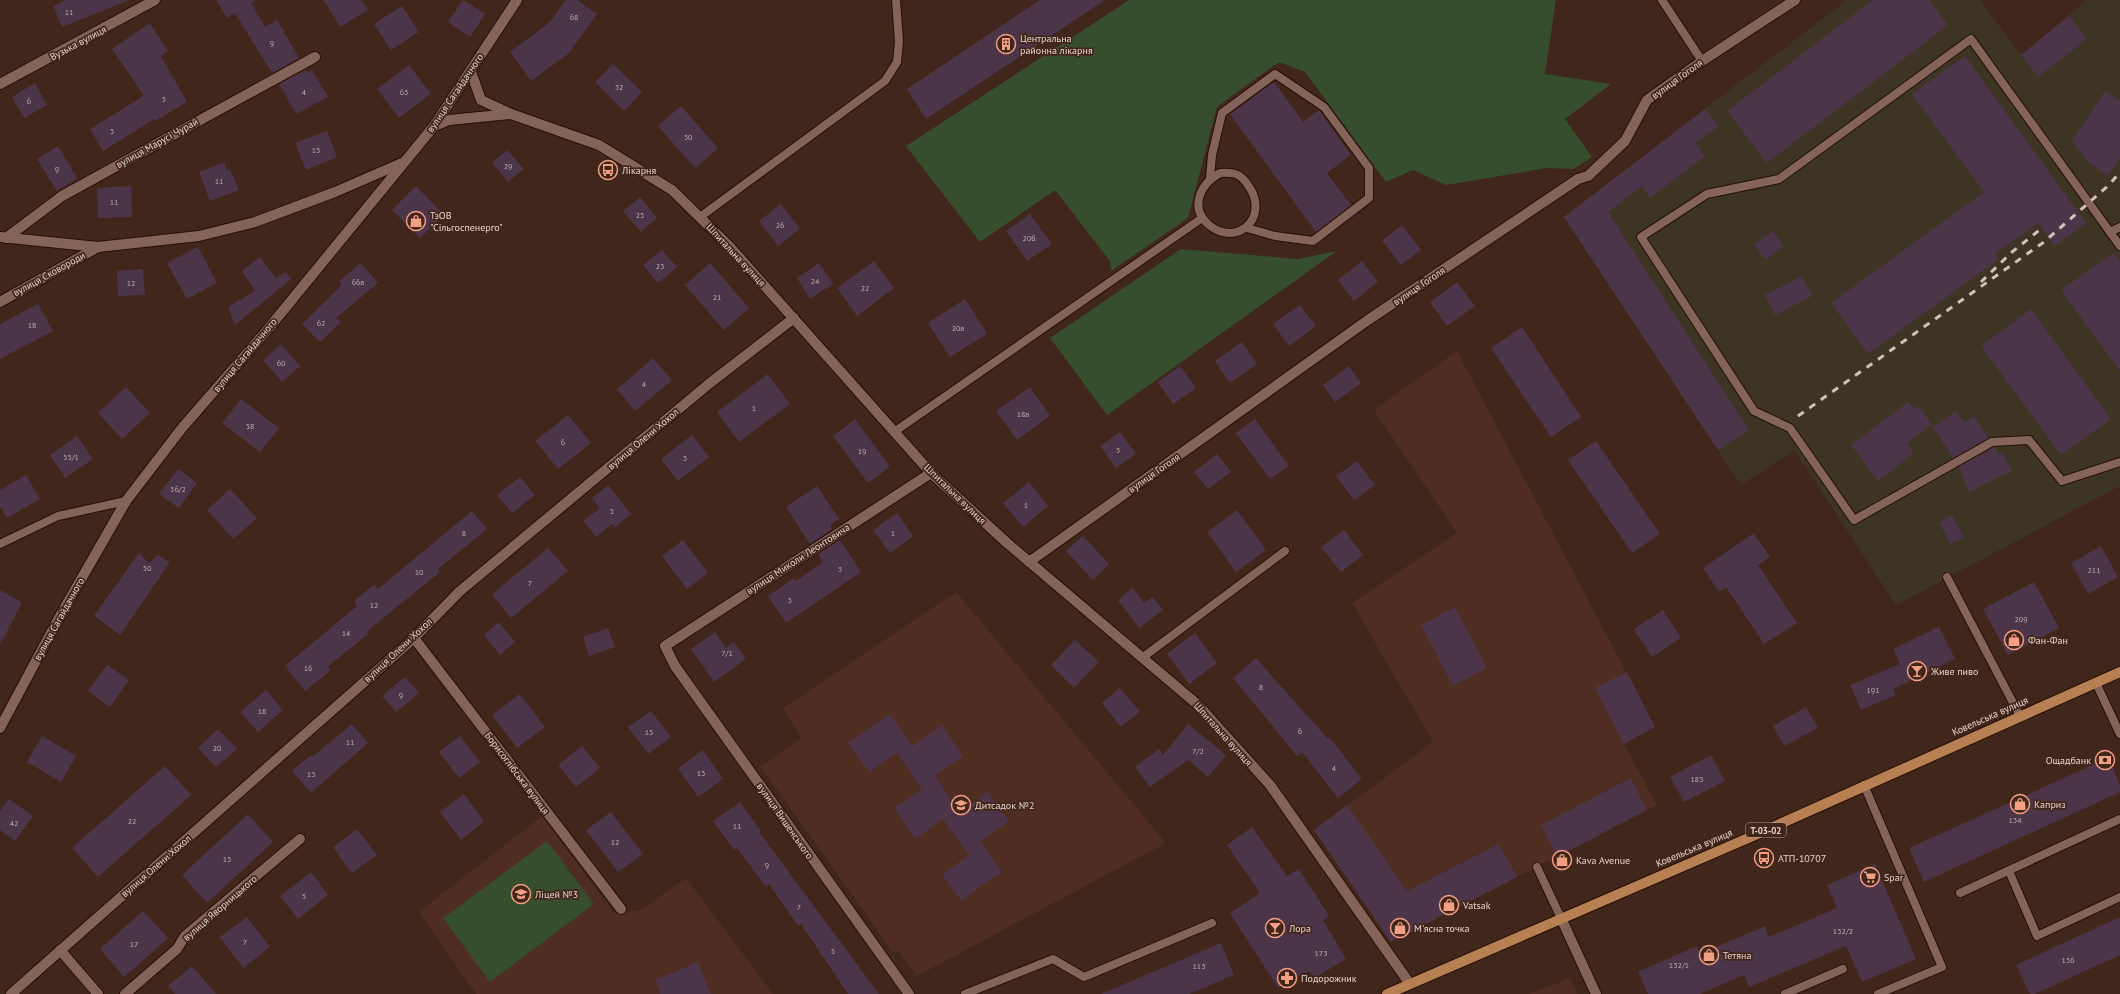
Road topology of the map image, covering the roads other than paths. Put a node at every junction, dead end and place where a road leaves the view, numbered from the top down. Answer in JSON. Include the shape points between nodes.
{"nodes":[{"id":1,"x":155,"y":0,"type":"edge"},
{"id":2,"x":517,"y":0,"type":"edge"},
{"id":3,"x":896,"y":0,"type":"edge"},
{"id":4,"x":1662,"y":0,"type":"edge"},
{"id":5,"x":1795,"y":0,"type":"edge"},
{"id":6,"x":315,"y":57,"type":"dead end"},
{"id":7,"x":1702,"y":61,"type":"junction"},
{"id":8,"x":472,"y":72,"type":"junction"},
{"id":9,"x":0,"y":84,"type":"edge"},
{"id":10,"x":511,"y":114,"type":"junction"},
{"id":11,"x":434,"y":126,"type":"junction"},
{"id":12,"x":404,"y":162,"type":"junction"},
{"id":13,"x":1210,"y":178,"type":"junction"},
{"id":14,"x":700,"y":217,"type":"junction"},
{"id":15,"x":1202,"y":218,"type":"junction"},
{"id":16,"x":2120,"y":227,"type":"edge"},
{"id":17,"x":1247,"y":228,"type":"junction"},
{"id":18,"x":2110,"y":232,"type":"junction"},
{"id":19,"x":3,"y":238,"type":"edge"},
{"id":20,"x":2120,"y":246,"type":"edge"},
{"id":21,"x":98,"y":247,"type":"junction"},
{"id":22,"x":0,"y":302,"type":"edge"},
{"id":23,"x":794,"y":318,"type":"junction"},
{"id":24,"x":894,"y":432,"type":"junction"},
{"id":25,"x":2120,"y":462,"type":"edge"},
{"id":26,"x":931,"y":473,"type":"junction"},
{"id":27,"x":126,"y":501,"type":"junction"},
{"id":28,"x":0,"y":544,"type":"edge"},
{"id":29,"x":1285,"y":551,"type":"dead end"},
{"id":30,"x":1029,"y":562,"type":"junction"},
{"id":31,"x":1947,"y":577,"type":"dead end"},
{"id":32,"x":414,"y":638,"type":"junction"},
{"id":33,"x":666,"y":646,"type":"joint"},
{"id":34,"x":1142,"y":658,"type":"junction"},
{"id":35,"x":2120,"y":672,"type":"edge"},
{"id":36,"x":2096,"y":683,"type":"junction"},
{"id":37,"x":2020,"y":716,"type":"junction"},
{"id":38,"x":2118,"y":724,"type":"edge"},
{"id":39,"x":0,"y":728,"type":"edge"},
{"id":40,"x":2120,"y":734,"type":"edge"},
{"id":41,"x":1864,"y":785,"type":"junction"},
{"id":42,"x":2120,"y":819,"type":"edge"},
{"id":43,"x":300,"y":839,"type":"dead end"},
{"id":44,"x":1537,"y":867,"type":"dead end"},
{"id":45,"x":2009,"y":871,"type":"junction"},
{"id":46,"x":1960,"y":893,"type":"dead end"},
{"id":47,"x":2120,"y":897,"type":"edge"},
{"id":48,"x":621,"y":909,"type":"dead end"},
{"id":49,"x":1561,"y":918,"type":"junction"},
{"id":50,"x":1212,"y":923,"type":"dead end"},
{"id":51,"x":60,"y":950,"type":"junction"},
{"id":52,"x":1843,"y":969,"type":"dead end"},
{"id":53,"x":1410,"y":984,"type":"junction"},
{"id":54,"x":11,"y":994,"type":"edge"},
{"id":55,"x":98,"y":994,"type":"edge"},
{"id":56,"x":126,"y":994,"type":"edge"},
{"id":57,"x":908,"y":994,"type":"edge"},
{"id":58,"x":965,"y":994,"type":"edge"},
{"id":59,"x":1387,"y":994,"type":"edge"},
{"id":60,"x":1596,"y":994,"type":"edge"},
{"id":61,"x":1784,"y":994,"type":"edge"},
{"id":62,"x":1878,"y":994,"type":"edge"}],
"edges":[{"from":1,"to":9,"type":"street","name":"Вузька вулиця"},
{"from":2,"to":8,"type":"street","name":"вулиця Сагайдачного"},
{"from":3,"to":14,"type":"lane","via":[[899,42],[897,62],[885,81]]},
{"from":4,"to":7,"type":"lane"},
{"from":5,"to":7,"type":"street","name":"вулиця Гоголя"},
{"from":6,"to":19,"type":"street","name":"вулиця Марусі Чурай","via":[[62,196]]},
{"from":7,"to":30,"type":"street","name":"вулиця Гоголя","via":[[1648,100],[1625,141],[1588,176],[1578,179],[1368,320]]},
{"from":8,"to":10,"type":"street","via":[[481,100]]},
{"from":8,"to":11,"type":"street","name":"вулиця Сагайдачного"},
{"from":10,"to":11,"type":"street","name":"Шпитальна вулиця","via":[[450,120]]},
{"from":10,"to":14,"type":"street","name":"Шпитальна вулиця","via":[[599,145],[672,190]]},
{"from":11,"to":12,"type":"street","name":"вулиця Сагайдачного"},
{"from":12,"to":21,"type":"street","via":[[335,192],[255,222],[199,236]]},
{"from":12,"to":27,"type":"street","name":"вулиця Сагайдачного","via":[[347,234],[182,428]]},
{"from":13,"to":15,"type":"lane","via":[[1198,197]]},
{"from":13,"to":17,"type":"lane","via":[[1220,173],[1232,172],[1242,176],[1252,190],[1257,205],[1255,216]]},
{"from":13,"to":17,"type":"lane","via":[[1212,155],[1222,113],[1275,74],[1324,107],[1369,168],[1369,198],[1312,241],[1275,236]]},
{"from":14,"to":23,"type":"street","name":"Шпитальна вулиця"},
{"from":15,"to":17,"type":"lane","via":[[1217,230],[1232,233]]},
{"from":15,"to":24,"type":"lane"},
{"from":16,"to":18,"type":"lane"},
{"from":18,"to":20,"type":"lane"},
{"from":18,"to":25,"type":"lane","via":[[1971,39],[1779,179],[1707,194],[1641,237],[1754,411],[1790,428],[1854,520],[1992,442],[2029,440],[2062,481]]},
{"from":19,"to":21,"type":"street"},
{"from":21,"to":22,"type":"street","name":"вулиця Сковороди"},
{"from":23,"to":24,"type":"street","name":"Шпитальна вулиця"},
{"from":23,"to":32,"type":"street","name":"вулиця Олени Хохол","via":[[710,383],[460,590]]},
{"from":24,"to":26,"type":"street","name":"Шпитальна вулиця"},
{"from":26,"to":30,"type":"street","name":"Шпитальна вулиця"},
{"from":26,"to":33,"type":"street","name":"вулиця Миколи Леонтовича"},
{"from":27,"to":28,"type":"lane","via":[[58,516]]},
{"from":27,"to":39,"type":"street","name":"вулиця Сагайдачного"},
{"from":29,"to":34,"type":"lane"},
{"from":30,"to":34,"type":"street","name":"Шпитальна вулиця"},
{"from":31,"to":37,"type":"lane"},
{"from":32,"to":48,"type":"street","name":"Борисоглібська вулиця"},
{"from":32,"to":51,"type":"street","name":"вулиця Олени Хохол"},
{"from":33,"to":57,"type":"street","name":"вулиця Вишенського","via":[[675,666]]},
{"from":34,"to":53,"type":"street","name":"Шпитальна вулиця","via":[[1198,705],[1270,786]]},
{"from":35,"to":36,"type":"main road","name":"Ковельська вулиця","number":"Т-03-02"},
{"from":36,"to":37,"type":"main road","name":"Ковельська вулиця","number":"Т-03-02"},
{"from":36,"to":38,"type":"lane"},
{"from":37,"to":41,"type":"main road","name":"Ковельська вулиця","number":"Т-03-02"},
{"from":38,"to":40,"type":"lane"},
{"from":41,"to":49,"type":"main road","name":"Ковельська вулиця","number":"Т-03-02","via":[[1753,836]]},
{"from":41,"to":62,"type":"lane","via":[[1942,967]]},
{"from":42,"to":45,"type":"lane"},
{"from":43,"to":56,"type":"street","name":"вулиця Яворницького","via":[[185,936],[177,948]]},
{"from":44,"to":49,"type":"lane"},
{"from":45,"to":46,"type":"lane"},
{"from":45,"to":47,"type":"lane","via":[[2037,936]]},
{"from":49,"to":53,"type":"main road","name":"Ковельська вулиця","number":"Т-03-02"},
{"from":49,"to":60,"type":"street"},
{"from":50,"to":58,"type":"lane","via":[[1084,977],[1054,959]]},
{"from":51,"to":54,"type":"street","name":"вулиця Олени Хохол"},
{"from":51,"to":55,"type":"street"},
{"from":52,"to":61,"type":"lane"},
{"from":53,"to":59,"type":"main road","name":"Ковельська вулиця","number":"Т-03-02"}]}
